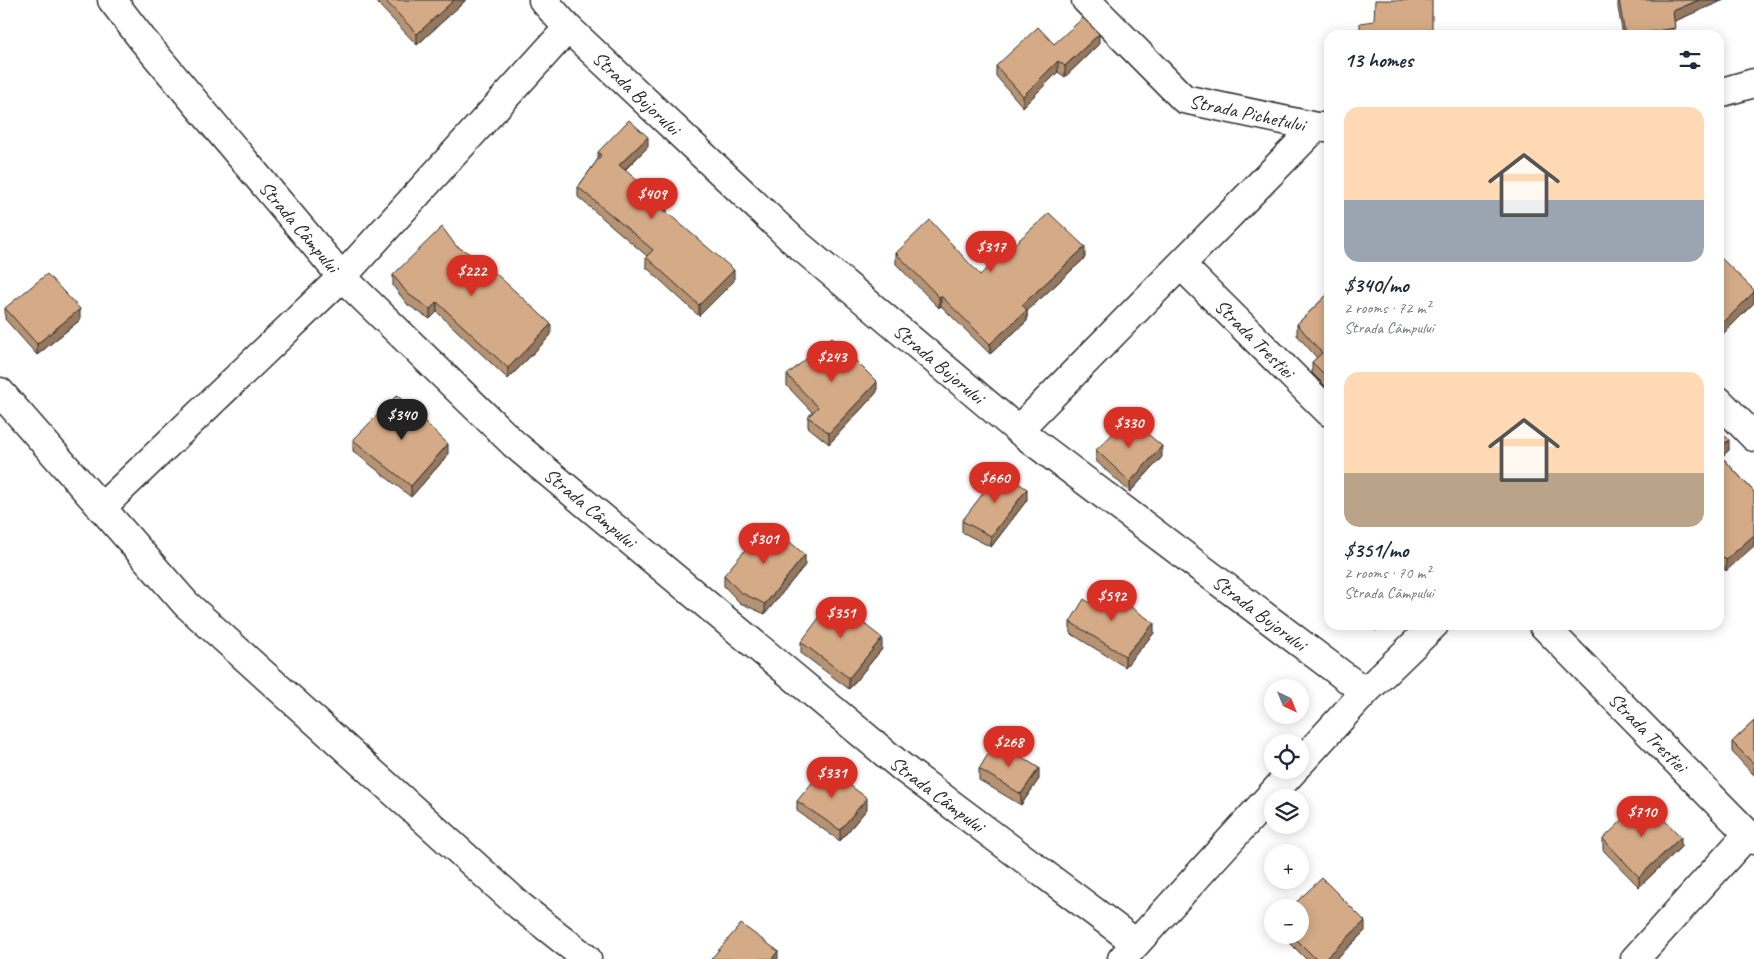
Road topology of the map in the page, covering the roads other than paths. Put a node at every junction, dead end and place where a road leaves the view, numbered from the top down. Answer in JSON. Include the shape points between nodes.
{"nodes":[{"id":1,"x":112,"y":0,"type":"edge"},
{"id":2,"x":543,"y":0,"type":"edge"},
{"id":3,"x":1086,"y":0,"type":"edge"},
{"id":4,"x":568,"y":28,"type":"junction"},
{"id":5,"x":1754,"y":83,"type":"edge"},
{"id":6,"x":1724,"y":92,"type":"edge"},
{"id":7,"x":1322,"y":127,"type":"edge"},
{"id":8,"x":1181,"y":265,"type":"junction"},
{"id":9,"x":342,"y":277,"type":"junction"},
{"id":10,"x":0,"y":392,"type":"edge"},
{"id":11,"x":1724,"y":406,"type":"edge"},
{"id":12,"x":1324,"y":407,"type":"edge"},
{"id":13,"x":1018,"y":430,"type":"junction"},
{"id":14,"x":1754,"y":437,"type":"edge"},
{"id":15,"x":101,"y":508,"type":"junction"},
{"id":16,"x":1429,"y":630,"type":"edge"},
{"id":17,"x":1547,"y":630,"type":"edge"},
{"id":18,"x":1365,"y":692,"type":"junction"},
{"id":19,"x":1309,"y":753,"type":"edge"},
{"id":20,"x":1286,"y":779,"type":"edge"},
{"id":21,"x":1751,"y":837,"type":"edge"},
{"id":22,"x":1129,"y":951,"type":"edge"},
{"id":23,"x":587,"y":959,"type":"edge"},
{"id":24,"x":1635,"y":959,"type":"edge"}],
"edges":[{"from":1,"to":9,"type":"street","name":"Strada Câmpului"},
{"from":2,"to":4,"type":"street","name":"Strada Bujorului"},
{"from":3,"to":7,"type":"street","name":"Strada Pichetului","via":[[1184,99]]},
{"from":4,"to":9,"type":"street"},
{"from":4,"to":13,"type":"street","name":"Strada Bujorului","via":[[794,241]]},
{"from":5,"to":6,"type":"street"},
{"from":7,"to":8,"type":"street"},
{"from":8,"to":12,"type":"street","name":"Strada Trestiei"},
{"from":8,"to":13,"type":"street"},
{"from":9,"to":15,"type":"street"},
{"from":9,"to":22,"type":"street","name":"Strada Câmpului","via":[[514,444],[903,768]]},
{"from":10,"to":15,"type":"street"},
{"from":11,"to":14,"type":"street"},
{"from":13,"to":18,"type":"street","name":"Strada Bujorului"},
{"from":15,"to":23,"type":"street","via":[[186,604],[520,906]]},
{"from":16,"to":18,"type":"street"},
{"from":17,"to":21,"type":"street","name":"Strada Trestiei"},
{"from":18,"to":19,"type":"street"},
{"from":20,"to":22,"type":"street"},
{"from":21,"to":24,"type":"street"}]}
